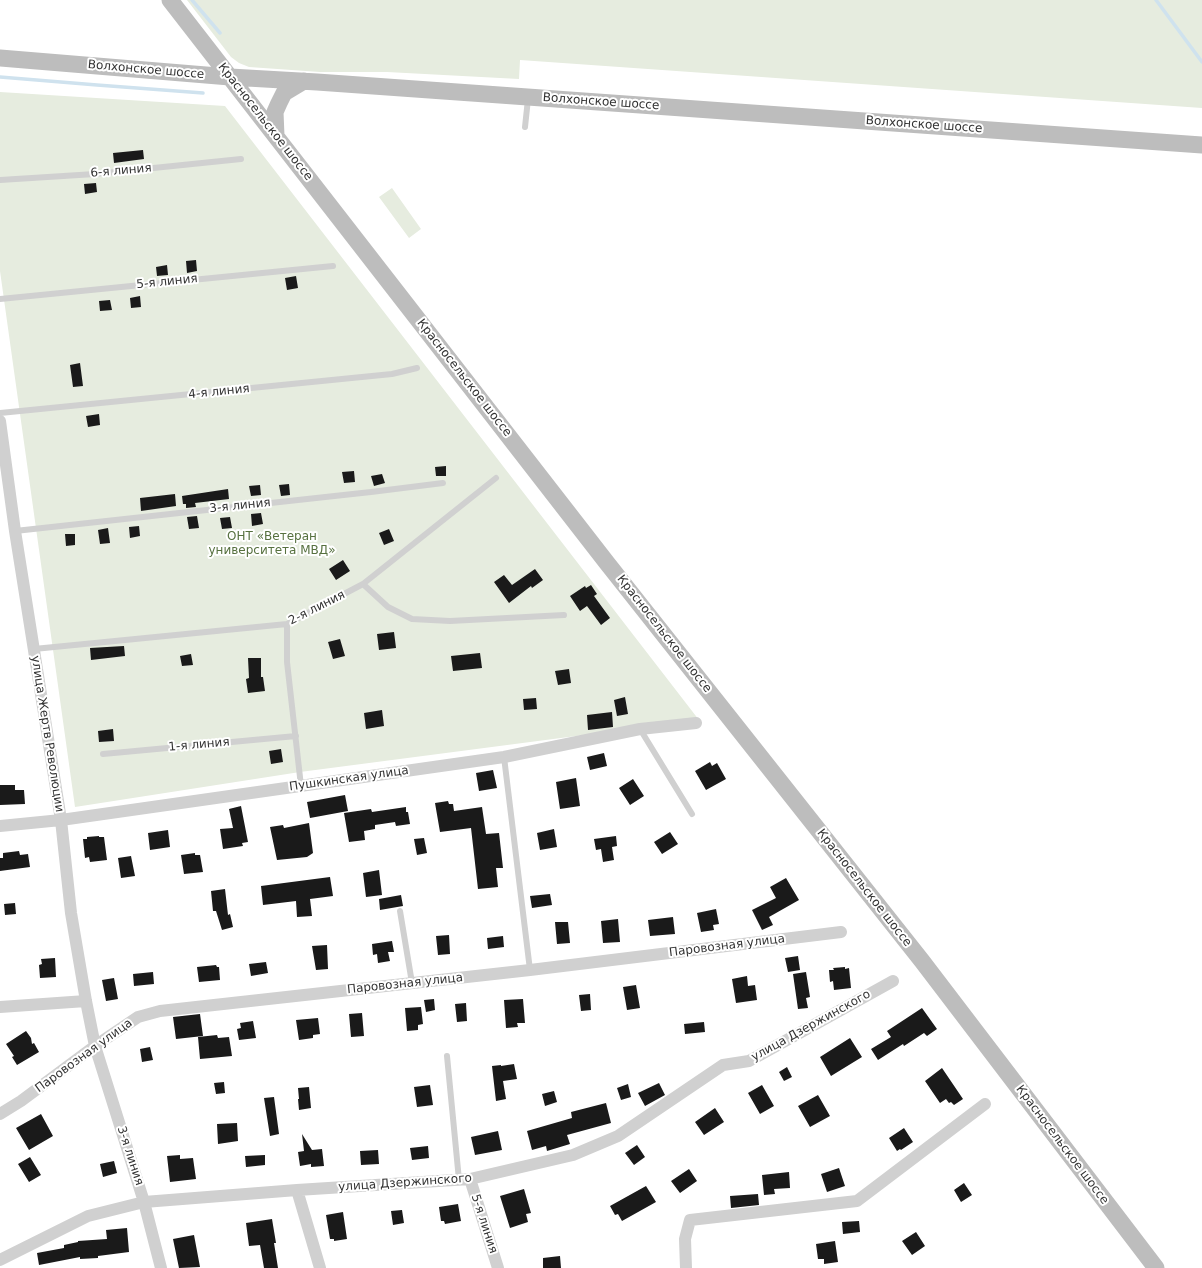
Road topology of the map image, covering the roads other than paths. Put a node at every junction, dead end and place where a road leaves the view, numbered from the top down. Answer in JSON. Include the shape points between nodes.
{"nodes":[{"id":1,"x":170,"y":0,"type":"edge"},
{"id":2,"x":0,"y":58,"type":"edge"},
{"id":3,"x":230,"y":77,"type":"junction"},
{"id":4,"x":304,"y":81,"type":"junction"},
{"id":5,"x":528,"y":97,"type":"junction"},
{"id":6,"x":525,"y":127,"type":"dead end"},
{"id":7,"x":276,"y":136,"type":"junction"},
{"id":8,"x":1202,"y":145,"type":"edge"},
{"id":9,"x":241,"y":159,"type":"dead end"},
{"id":10,"x":0,"y":180,"type":"edge"},
{"id":11,"x":333,"y":266,"type":"dead end"},
{"id":12,"x":0,"y":299,"type":"edge"},
{"id":13,"x":418,"y":368,"type":"dead end"},
{"id":14,"x":0,"y":413,"type":"edge"},
{"id":15,"x":0,"y":421,"type":"edge"},
{"id":16,"x":496,"y":478,"type":"dead end"},
{"id":17,"x":444,"y":483,"type":"dead end"},
{"id":18,"x":15,"y":531,"type":"junction"},
{"id":19,"x":363,"y":584,"type":"junction"},
{"id":20,"x":564,"y":615,"type":"dead end"},
{"id":21,"x":287,"y":624,"type":"junction"},
{"id":22,"x":34,"y":649,"type":"junction"},
{"id":23,"x":696,"y":723,"type":"dead end"},
{"id":24,"x":640,"y":729,"type":"junction"},
{"id":25,"x":296,"y":736,"type":"junction"},
{"id":26,"x":103,"y":754,"type":"dead end"},
{"id":27,"x":504,"y":757,"type":"junction"},
{"id":28,"x":301,"y":786,"type":"junction"},
{"id":29,"x":692,"y":814,"type":"dead end"},
{"id":30,"x":60,"y":820,"type":"junction"},
{"id":31,"x":0,"y":826,"type":"edge"},
{"id":32,"x":400,"y":911,"type":"dead end"},
{"id":33,"x":841,"y":932,"type":"dead end"},
{"id":34,"x":530,"y":970,"type":"junction"},
{"id":35,"x":893,"y":981,"type":"dead end"},
{"id":36,"x":412,"y":983,"type":"junction"},
{"id":37,"x":86,"y":1001,"type":"junction"},
{"id":38,"x":0,"y":1007,"type":"edge"},
{"id":39,"x":95,"y":1046,"type":"junction"},
{"id":40,"x":447,"y":1056,"type":"dead end"},
{"id":41,"x":985,"y":1104,"type":"dead end"},
{"id":42,"x":0,"y":1114,"type":"edge"},
{"id":43,"x":465,"y":1179,"type":"junction"},
{"id":44,"x":297,"y":1190,"type":"junction"},
{"id":45,"x":144,"y":1202,"type":"junction"},
{"id":46,"x":0,"y":1260,"type":"edge"},
{"id":47,"x":161,"y":1268,"type":"edge"},
{"id":48,"x":320,"y":1268,"type":"edge"},
{"id":49,"x":498,"y":1268,"type":"edge"},
{"id":50,"x":686,"y":1268,"type":"edge"},
{"id":51,"x":1156,"y":1268,"type":"edge"}],
"edges":[{"from":1,"to":3,"type":"main road","name":"Красносельское шоссе"},
{"from":2,"to":3,"type":"main road","name":"Волхонское шоссе"},
{"from":3,"to":4,"type":"main road","name":"Волхонское шоссе"},
{"from":3,"to":7,"type":"main road","name":"Красносельское шоссе"},
{"from":4,"to":5,"type":"main road","name":"Волхонское шоссе"},
{"from":4,"to":7,"type":"main road","via":[[284,93],[275,112]]},
{"from":5,"to":6,"type":"lane"},
{"from":5,"to":8,"type":"main road","name":"Волхонское шоссе"},
{"from":7,"to":51,"type":"main road","name":"Красносельское шоссе","via":[[607,563],[922,961]]},
{"from":9,"to":10,"type":"lane","name":"6-я линия","via":[[95,174]]},
{"from":11,"to":12,"type":"lane","name":"5-я линия"},
{"from":13,"to":14,"type":"lane","name":"4-я линия","via":[[392,374]]},
{"from":15,"to":18,"type":"street","name":"улица Жертв Революции"},
{"from":16,"to":19,"type":"lane","name":"2-я линия"},
{"from":17,"to":18,"type":"lane","name":"3-я линия"},
{"from":18,"to":22,"type":"street","name":"улица Жертв Революции"},
{"from":19,"to":20,"type":"lane","via":[[388,607],[412,619],[450,621]]},
{"from":19,"to":21,"type":"lane","name":"2-я линия"},
{"from":21,"to":22,"type":"lane","name":"2-я линия"},
{"from":21,"to":25,"type":"lane","via":[[287,662]]},
{"from":22,"to":30,"type":"street","name":"улица Жертв Революции"},
{"from":23,"to":24,"type":"street","name":"Пушкинская улица"},
{"from":24,"to":27,"type":"street","name":"Пушкинская улица"},
{"from":24,"to":29,"type":"lane"},
{"from":25,"to":26,"type":"lane","name":"1-я линия"},
{"from":25,"to":28,"type":"lane"},
{"from":27,"to":28,"type":"street","name":"Пушкинская улица"},
{"from":27,"to":34,"type":"lane"},
{"from":28,"to":30,"type":"street","name":"Пушкинская улица"},
{"from":30,"to":31,"type":"street","name":"Пушкинская улица"},
{"from":30,"to":37,"type":"street","name":"улица Жертв Революции","via":[[71,913]]},
{"from":32,"to":36,"type":"lane"},
{"from":33,"to":34,"type":"street","name":"Паровозная улица"},
{"from":34,"to":36,"type":"street","name":"Паровозная улица"},
{"from":35,"to":43,"type":"street","name":"улица Дзержинского","via":[[749,1061],[723,1065],[618,1136],[574,1155]]},
{"from":36,"to":39,"type":"street","name":"Паровозная улица","via":[[160,1011],[138,1017]]},
{"from":37,"to":38,"type":"street"},
{"from":37,"to":39,"type":"street","name":"улица Жертв Революции"},
{"from":39,"to":42,"type":"street","name":"Паровозная улица","via":[[21,1102]]},
{"from":39,"to":45,"type":"street","name":"3-я линия"},
{"from":40,"to":43,"type":"lane"},
{"from":41,"to":50,"type":"street","via":[[857,1201],[690,1220],[685,1239]]},
{"from":43,"to":44,"type":"street","name":"улица Дзержинского"},
{"from":43,"to":49,"type":"street","name":"5-я линия"},
{"from":44,"to":45,"type":"street","name":"улица Дзержинского"},
{"from":44,"to":48,"type":"street"},
{"from":45,"to":46,"type":"street","name":"улица Дзержинского","via":[[88,1216]]},
{"from":45,"to":47,"type":"street","name":"3-я линия"}]}
